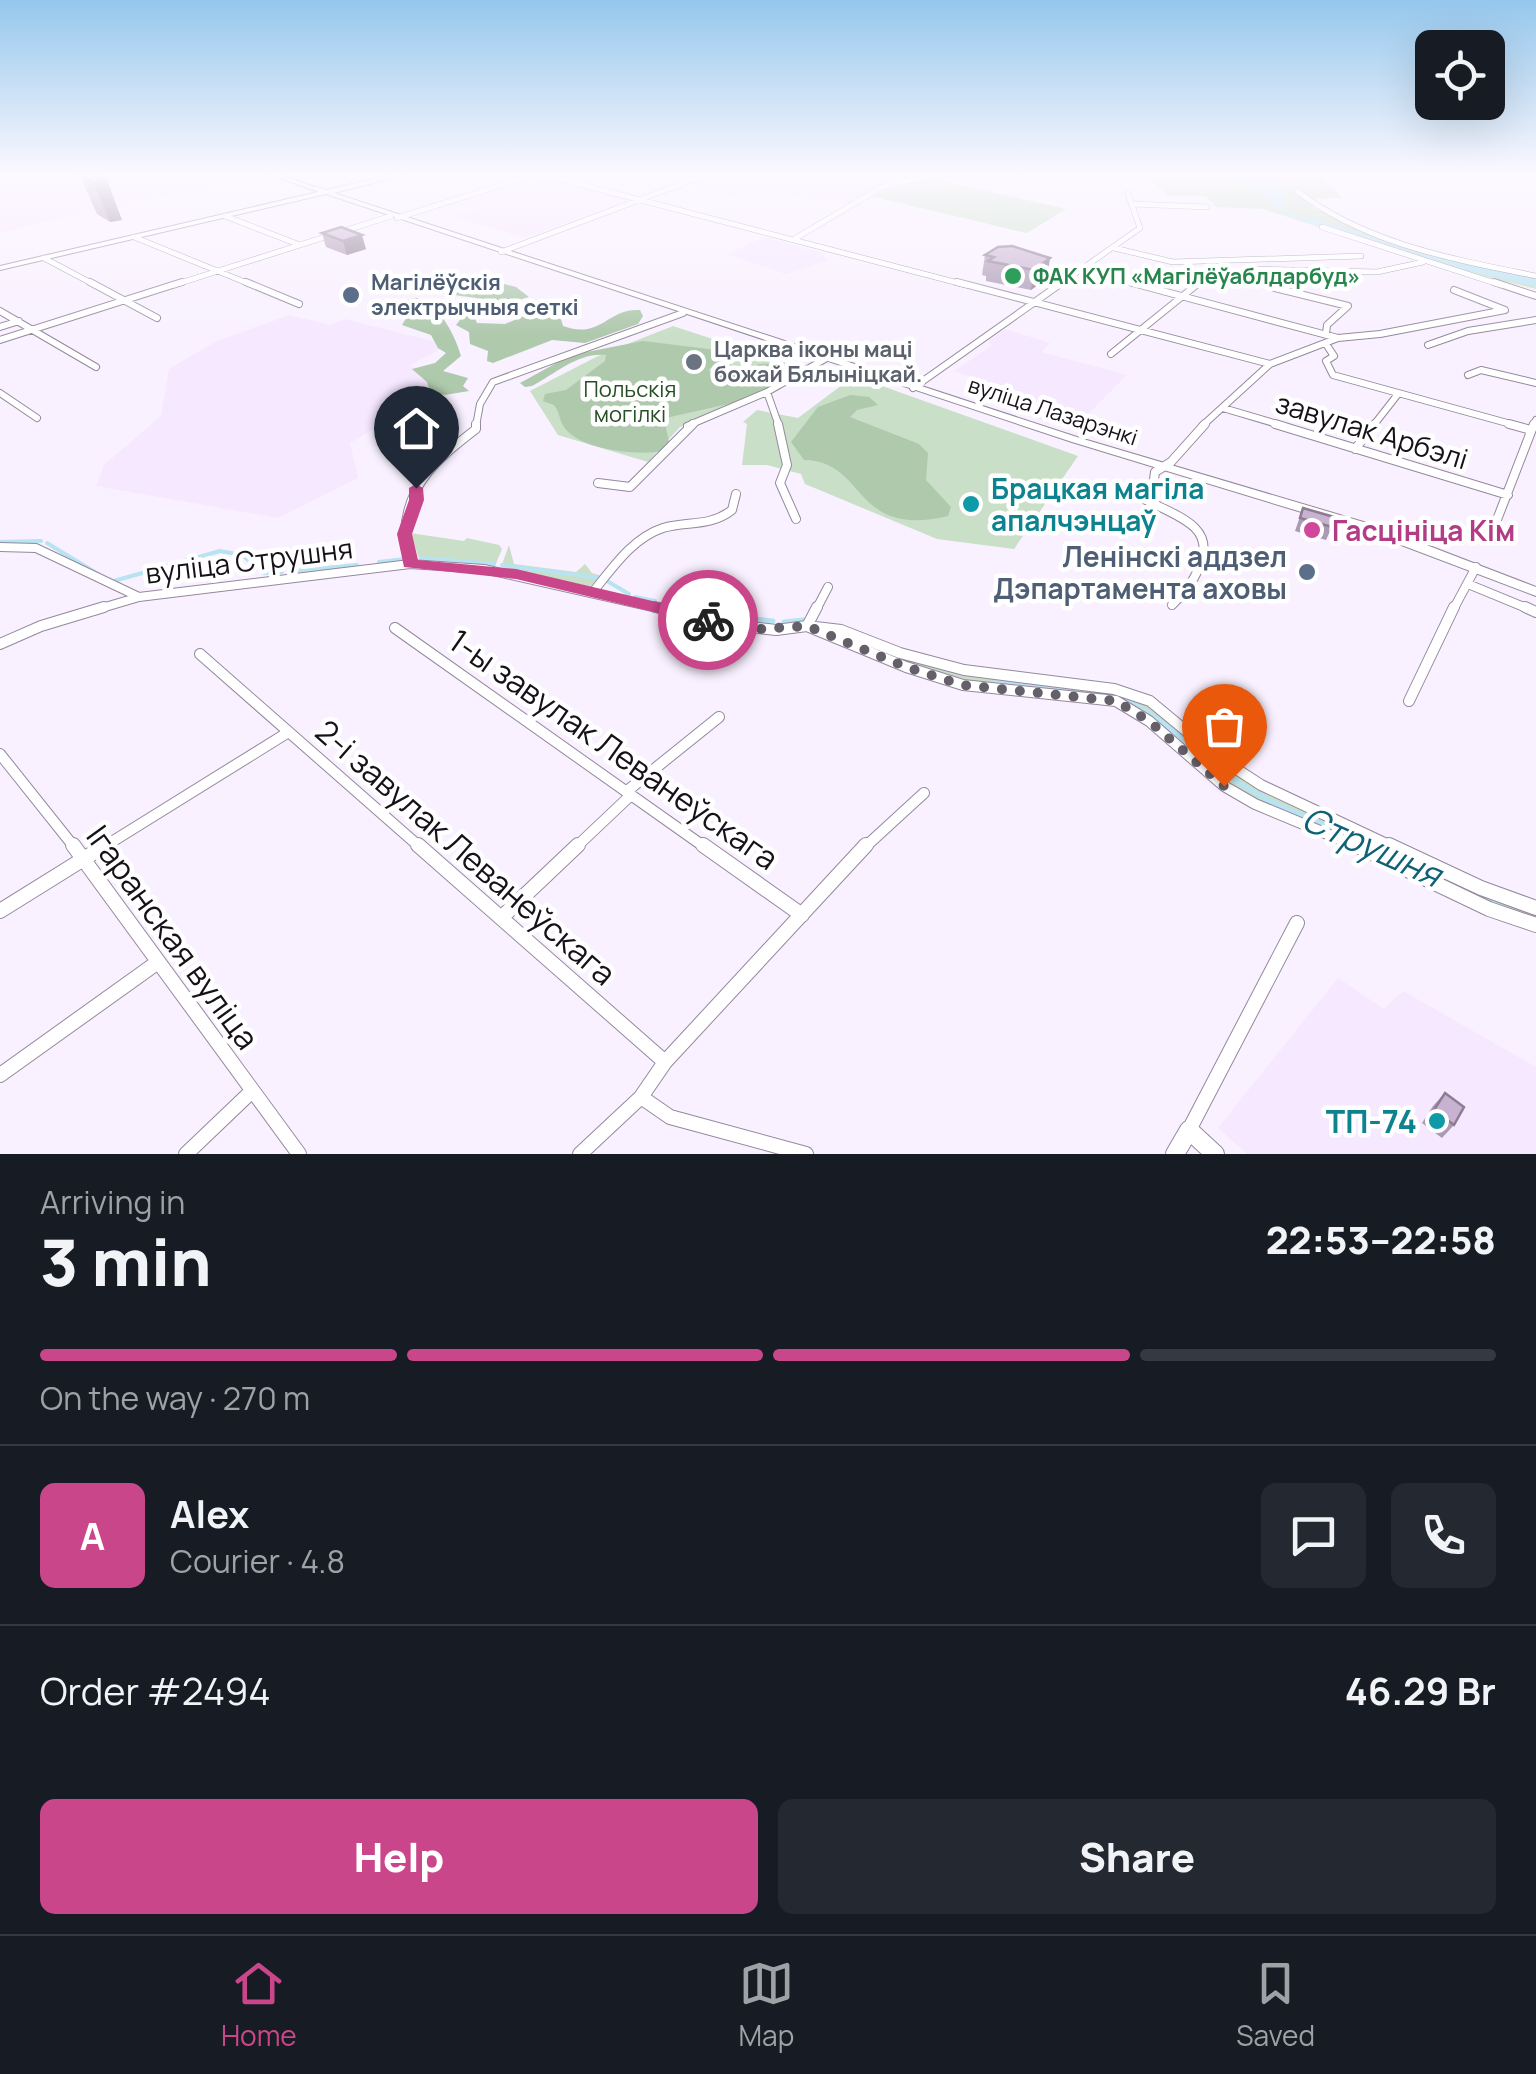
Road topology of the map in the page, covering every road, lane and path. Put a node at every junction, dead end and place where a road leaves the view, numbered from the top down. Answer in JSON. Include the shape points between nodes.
{"nodes":[{"id":1,"x":165,"y":228,"type":"edge"},
{"id":2,"x":174,"y":228,"type":"edge"},
{"id":3,"x":255,"y":228,"type":"edge"},
{"id":4,"x":359,"y":228,"type":"edge"},
{"id":5,"x":427,"y":228,"type":"edge"},
{"id":6,"x":565,"y":228,"type":"edge"},
{"id":7,"x":756,"y":228,"type":"edge"},
{"id":8,"x":813,"y":228,"type":"edge"},
{"id":9,"x":1140,"y":228,"type":"edge"},
{"id":10,"x":1324,"y":228,"type":"edge"},
{"id":11,"x":1361,"y":228,"type":"edge"},
{"id":12,"x":134,"y":237,"type":"junction"},
{"id":13,"x":796,"y":238,"type":"junction"},
{"id":14,"x":300,"y":246,"type":"junction"},
{"id":15,"x":1114,"y":248,"type":"junction"},
{"id":16,"x":501,"y":252,"type":"junction"},
{"id":17,"x":1361,"y":256,"type":"dead end"},
{"id":18,"x":37,"y":258,"type":"junction"},
{"id":19,"x":1423,"y":262,"type":"junction"},
{"id":20,"x":0,"y":265,"type":"edge"},
{"id":21,"x":1252,"y":269,"type":"dead end"},
{"id":22,"x":1082,"y":270,"type":"junction"},
{"id":23,"x":217,"y":272,"type":"junction"},
{"id":24,"x":1208,"y":276,"type":"dead end"},
{"id":25,"x":1536,"y":276,"type":"edge"},
{"id":26,"x":1275,"y":288,"type":"dead end"},
{"id":27,"x":1454,"y":290,"type":"dead end"},
{"id":28,"x":1183,"y":296,"type":"junction"},
{"id":29,"x":1536,"y":296,"type":"edge"},
{"id":30,"x":124,"y":300,"type":"junction"},
{"id":31,"x":1038,"y":302,"type":"junction"},
{"id":32,"x":299,"y":304,"type":"dead end"},
{"id":33,"x":0,"y":312,"type":"edge"},
{"id":34,"x":683,"y":313,"type":"junction"},
{"id":35,"x":157,"y":318,"type":"dead end"},
{"id":36,"x":1536,"y":320,"type":"edge"},
{"id":37,"x":18,"y":322,"type":"junction"},
{"id":38,"x":0,"y":327,"type":"edge"},
{"id":39,"x":35,"y":329,"type":"junction"},
{"id":40,"x":1140,"y":330,"type":"junction"},
{"id":41,"x":1326,"y":334,"type":"junction"},
{"id":42,"x":1338,"y":338,"type":"junction"},
{"id":43,"x":0,"y":340,"type":"edge"},
{"id":44,"x":1326,"y":344,"type":"junction"},
{"id":45,"x":1428,"y":344,"type":"dead end"},
{"id":46,"x":1111,"y":354,"type":"dead end"},
{"id":47,"x":1303,"y":354,"type":"junction"},
{"id":48,"x":825,"y":359,"type":"junction"},
{"id":49,"x":1326,"y":360,"type":"junction"},
{"id":50,"x":1270,"y":364,"type":"junction"},
{"id":51,"x":96,"y":366,"type":"dead end"},
{"id":52,"x":1468,"y":375,"type":"dead end"},
{"id":53,"x":1536,"y":384,"type":"edge"},
{"id":54,"x":913,"y":388,"type":"junction"},
{"id":55,"x":767,"y":392,"type":"junction"},
{"id":56,"x":0,"y":393,"type":"edge"},
{"id":57,"x":1398,"y":394,"type":"junction"},
{"id":58,"x":1223,"y":408,"type":"junction"},
{"id":59,"x":37,"y":418,"type":"dead end"},
{"id":60,"x":1536,"y":420,"type":"edge"},
{"id":61,"x":1531,"y":430,"type":"junction"},
{"id":62,"x":1532,"y":441,"type":"edge"},
{"id":63,"x":1355,"y":449,"type":"junction"},
{"id":64,"x":1163,"y":467,"type":"junction"},
{"id":65,"x":598,"y":483,"type":"dead end"},
{"id":66,"x":736,"y":494,"type":"dead end"},
{"id":67,"x":1508,"y":495,"type":"junction"},
{"id":68,"x":796,"y":519,"type":"dead end"},
{"id":69,"x":1494,"y":530,"type":"dead end"},
{"id":70,"x":0,"y":546,"type":"edge"},
{"id":71,"x":410,"y":564,"type":"junction"},
{"id":72,"x":1476,"y":567,"type":"junction"},
{"id":73,"x":1468,"y":584,"type":"junction"},
{"id":74,"x":828,"y":588,"type":"dead end"},
{"id":75,"x":1536,"y":592,"type":"edge"},
{"id":76,"x":592,"y":593,"type":"junction"},
{"id":77,"x":140,"y":597,"type":"junction"},
{"id":78,"x":1172,"y":605,"type":"dead end"},
{"id":79,"x":1536,"y":612,"type":"edge"},
{"id":80,"x":807,"y":626,"type":"junction"},
{"id":81,"x":395,"y":628,"type":"dead end"},
{"id":82,"x":0,"y":644,"type":"edge"},
{"id":83,"x":200,"y":654,"type":"dead end"},
{"id":84,"x":1409,"y":701,"type":"dead end"},
{"id":85,"x":719,"y":717,"type":"dead end"},
{"id":86,"x":287,"y":733,"type":"junction"},
{"id":87,"x":2,"y":761,"type":"edge"},
{"id":88,"x":629,"y":793,"type":"junction"},
{"id":89,"x":924,"y":793,"type":"dead end"},
{"id":90,"x":86,"y":860,"type":"junction"},
{"id":91,"x":1536,"y":908,"type":"edge"},
{"id":92,"x":0,"y":911,"type":"edge"},
{"id":93,"x":802,"y":915,"type":"junction"},
{"id":94,"x":502,"y":917,"type":"junction"},
{"id":95,"x":1297,"y":923,"type":"dead end"},
{"id":96,"x":1536,"y":925,"type":"edge"},
{"id":97,"x":158,"y":962,"type":"junction"},
{"id":98,"x":665,"y":1062,"type":"junction"},
{"id":99,"x":0,"y":1075,"type":"edge"},
{"id":100,"x":252,"y":1092,"type":"junction"},
{"id":101,"x":641,"y":1097,"type":"junction"},
{"id":102,"x":1189,"y":1130,"type":"junction"},
{"id":103,"x":186,"y":1154,"type":"edge"},
{"id":104,"x":299,"y":1154,"type":"edge"},
{"id":105,"x":580,"y":1154,"type":"edge"},
{"id":106,"x":806,"y":1154,"type":"edge"},
{"id":107,"x":1176,"y":1154,"type":"edge"},
{"id":108,"x":1214,"y":1154,"type":"edge"}],
"edges":[{"from":1,"to":18,"type":"main road"},
{"from":2,"to":12,"type":"main road"},
{"from":3,"to":14,"type":"street"},
{"from":4,"to":14,"type":"street"},
{"from":5,"to":16,"type":"main road","name":"вуліца Лазарэнкі"},
{"from":6,"to":16,"type":"street"},
{"from":7,"to":13,"type":"street"},
{"from":8,"to":13,"type":"street"},
{"from":9,"to":15,"type":"street"},
{"from":10,"to":19,"type":"street"},
{"from":11,"to":25,"type":"street","via":[[1438,255]]},
{"from":12,"to":18,"type":"main road"},
{"from":12,"to":23,"type":"street"},
{"from":13,"to":31,"type":"street"},
{"from":14,"to":23,"type":"street"},
{"from":15,"to":17,"type":"street","via":[[1172,262]]},
{"from":15,"to":22,"type":"street"},
{"from":16,"to":34,"type":"main road","name":"вуліца Лазарэнкі"},
{"from":18,"to":20,"type":"main road"},
{"from":18,"to":30,"type":"street"},
{"from":19,"to":21,"type":"street","via":[[1376,272]]},
{"from":19,"to":29,"type":"street"},
{"from":22,"to":28,"type":"street"},
{"from":22,"to":31,"type":"street"},
{"from":23,"to":30,"type":"street"},
{"from":23,"to":32,"type":"street"},
{"from":24,"to":28,"type":"street"},
{"from":26,"to":41,"type":"street","via":[[1348,306]]},
{"from":27,"to":42,"type":"street","via":[[1505,310]]},
{"from":28,"to":40,"type":"street"},
{"from":28,"to":41,"type":"street"},
{"from":30,"to":35,"type":"street"},
{"from":30,"to":39,"type":"street"},
{"from":31,"to":40,"type":"street"},
{"from":31,"to":54,"type":"street"},
{"from":33,"to":37,"type":"street"},
{"from":34,"to":48,"type":"main road","name":"вуліца Лазарэнкі"},
{"from":34,"to":71,"type":"street","via":[[484,390],[476,429],[416,488],[404,534]]},
{"from":36,"to":45,"type":"street"},
{"from":37,"to":38,"type":"street"},
{"from":37,"to":39,"type":"street"},
{"from":39,"to":43,"type":"street"},
{"from":39,"to":51,"type":"street"},
{"from":40,"to":46,"type":"street"},
{"from":40,"to":50,"type":"street"},
{"from":41,"to":42,"type":"street"},
{"from":42,"to":44,"type":"street"},
{"from":44,"to":47,"type":"street"},
{"from":44,"to":49,"type":"street","via":[[1334,356]]},
{"from":47,"to":49,"type":"street"},
{"from":47,"to":50,"type":"street"},
{"from":48,"to":54,"type":"main road","name":"вуліца Лазарэнкі"},
{"from":48,"to":55,"type":"street"},
{"from":49,"to":57,"type":"street","via":[[1333,375]]},
{"from":50,"to":58,"type":"street"},
{"from":52,"to":53,"type":"street","via":[[1482,370]]},
{"from":54,"to":64,"type":"main road","name":"вуліца Лазарэнкі"},
{"from":55,"to":65,"type":"street","via":[[686,427],[630,487]]},
{"from":55,"to":68,"type":"street","via":[[787,465],[780,484]]},
{"from":56,"to":59,"type":"street"},
{"from":57,"to":61,"type":"street"},
{"from":57,"to":63,"type":"street"},
{"from":58,"to":63,"type":"street","name":"завулак Арбэлі"},
{"from":58,"to":64,"type":"street"},
{"from":60,"to":61,"type":"street"},
{"from":61,"to":62,"type":"street"},
{"from":62,"to":67,"type":"street"},
{"from":63,"to":67,"type":"street","name":"завулак Арбэлі"},
{"from":64,"to":72,"type":"main road","name":"вуліца Лазарэнкі"},
{"from":64,"to":78,"type":"street","via":[[1146,500],[1196,529],[1203,552],[1192,589]]},
{"from":66,"to":76,"type":"street","via":[[732,510],[716,523],[668,526],[638,542]]},
{"from":67,"to":69,"type":"street"},
{"from":70,"to":77,"type":"street","name":"вуліца Струшня","via":[[36,548]]},
{"from":71,"to":76,"type":"street","name":"вуліца Струшня","via":[[484,569]]},
{"from":71,"to":77,"type":"street","name":"вуліца Струшня"},
{"from":72,"to":73,"type":"street"},
{"from":72,"to":75,"type":"main road","name":"вуліца Лазарэнкі"},
{"from":73,"to":79,"type":"street"},
{"from":73,"to":84,"type":"street"},
{"from":74,"to":80,"type":"street"},
{"from":76,"to":80,"type":"street","name":"вуліца Струшня","via":[[760,629]]},
{"from":77,"to":82,"type":"street"},
{"from":80,"to":91,"type":"street","name":"вуліца Струшня","via":[[841,630],[964,670],[1133,694],[1260,785]]},
{"from":80,"to":96,"type":"street","name":"вуліца Струшня","via":[[962,685],[1116,701],[1255,804]]},
{"from":81,"to":88,"type":"street","name":"1-ы завулак Леванеўскага"},
{"from":83,"to":86,"type":"street","name":"2-і завулак Леванеўскага"},
{"from":85,"to":88,"type":"street"},
{"from":86,"to":90,"type":"street"},
{"from":86,"to":94,"type":"street","name":"2-і завулак Леванеўскага"},
{"from":87,"to":90,"type":"street","name":"Ігаранская вуліца"},
{"from":88,"to":93,"type":"street","name":"1-ы завулак Леванеўскага"},
{"from":88,"to":94,"type":"street"},
{"from":89,"to":93,"type":"street"},
{"from":90,"to":92,"type":"street"},
{"from":90,"to":97,"type":"street","name":"Ігаранская вуліца"},
{"from":93,"to":98,"type":"street"},
{"from":94,"to":98,"type":"street","name":"2-і завулак Леванеўскага"},
{"from":95,"to":102,"type":"street"},
{"from":97,"to":99,"type":"street"},
{"from":97,"to":100,"type":"street","name":"Ігаранская вуліца"},
{"from":98,"to":101,"type":"street"},
{"from":100,"to":103,"type":"street"},
{"from":100,"to":104,"type":"street","name":"Ігаранская вуліца"},
{"from":101,"to":105,"type":"street"},
{"from":101,"to":106,"type":"street","via":[[670,1116]]},
{"from":102,"to":107,"type":"street"},
{"from":102,"to":108,"type":"street"}]}
